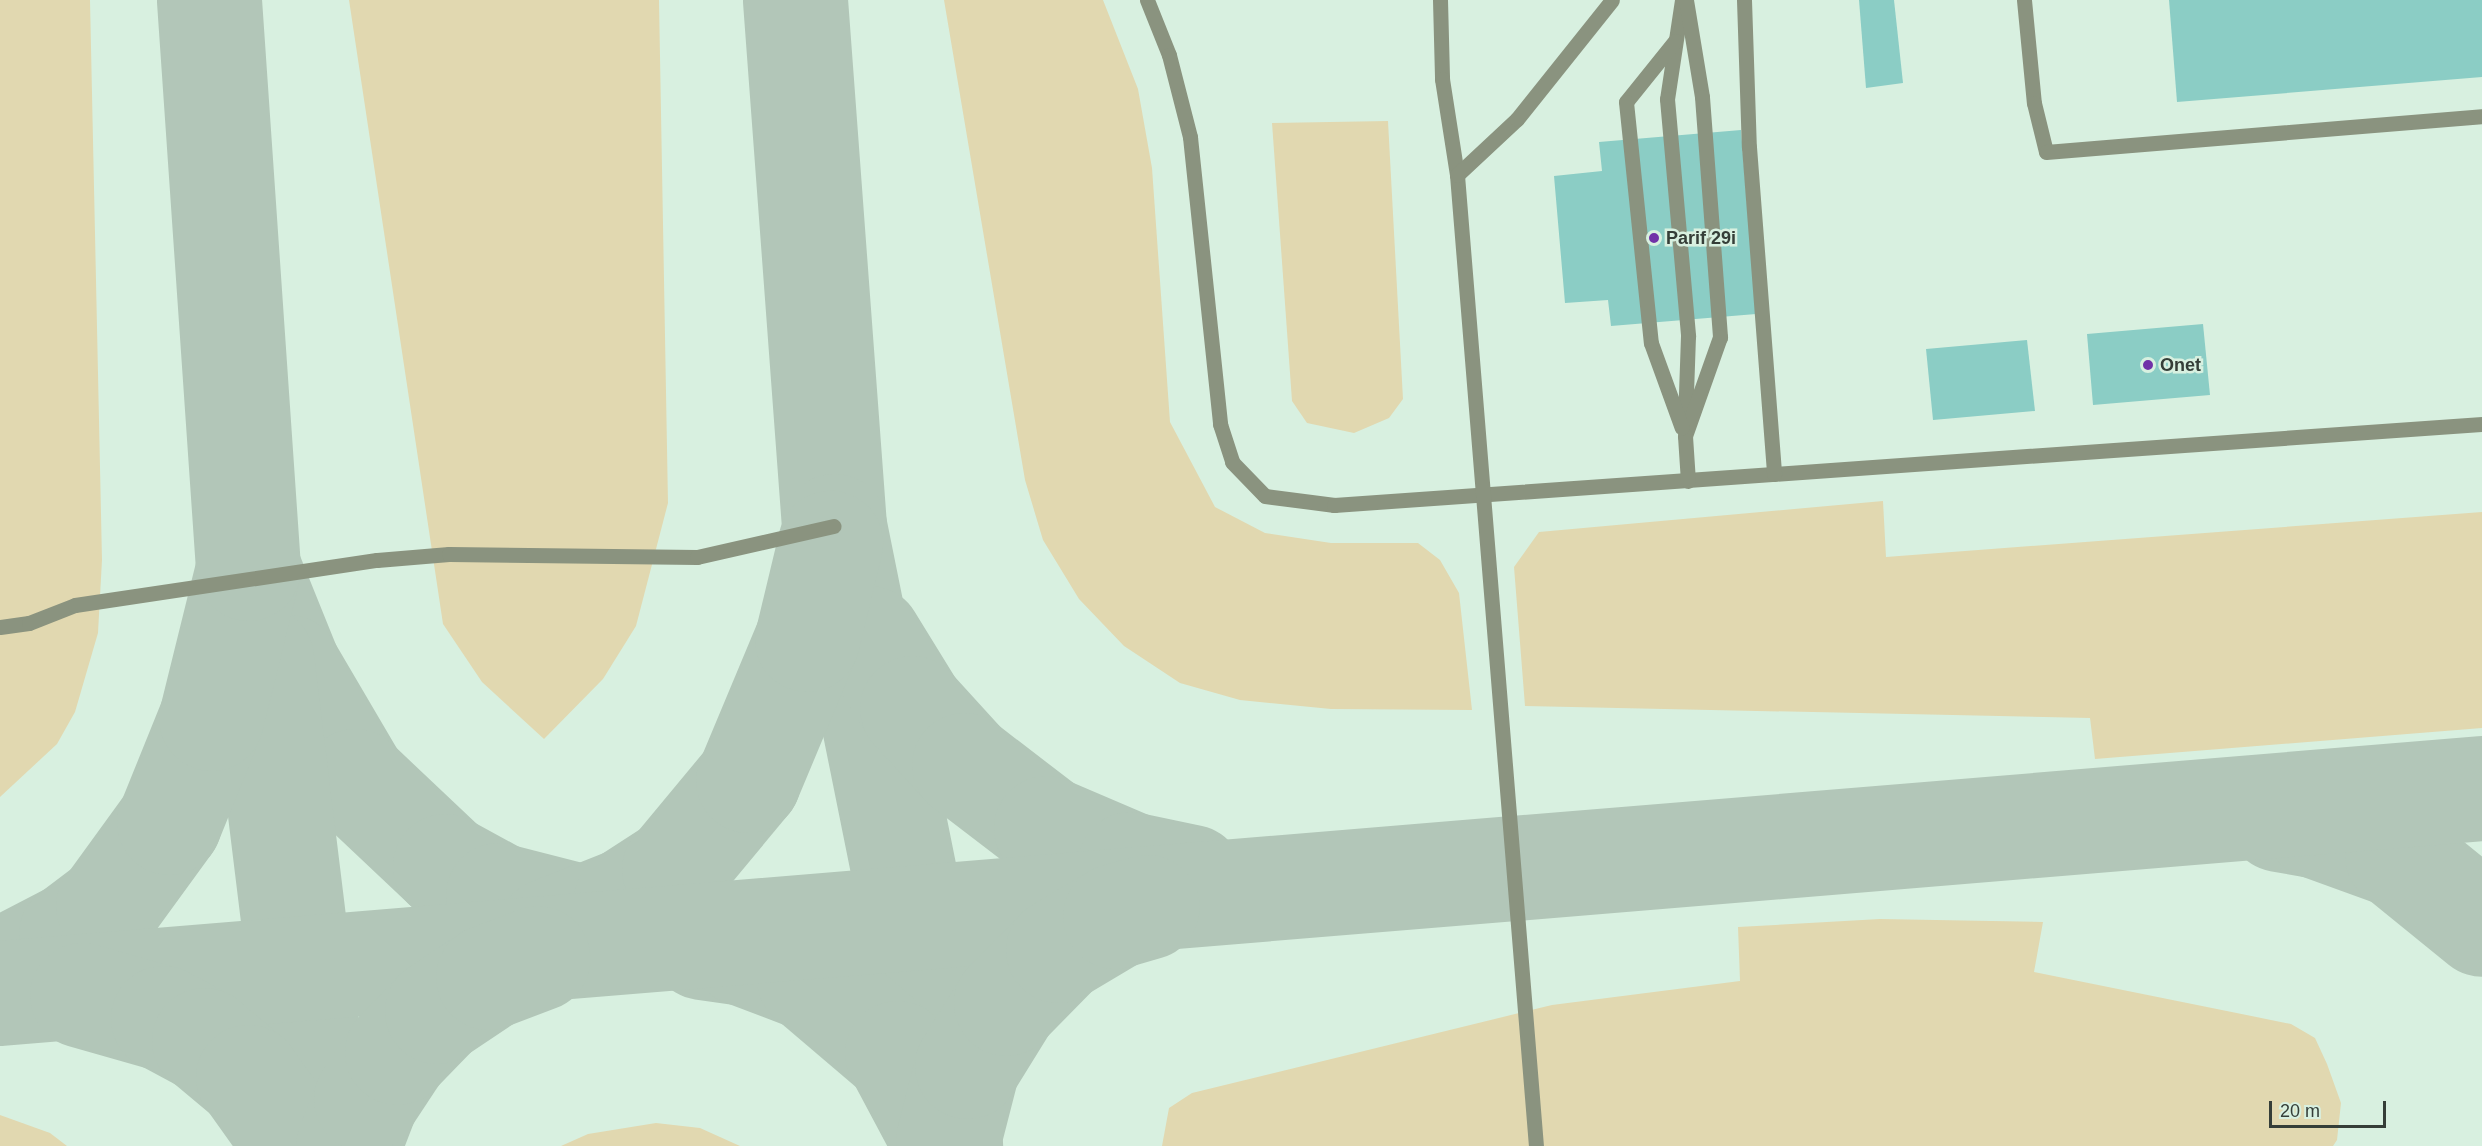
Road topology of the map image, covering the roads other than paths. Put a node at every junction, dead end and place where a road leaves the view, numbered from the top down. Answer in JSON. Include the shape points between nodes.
{"nodes":[{"id":1,"x":1147,"y":0,"type":"edge"},
{"id":2,"x":1440,"y":0,"type":"edge"},
{"id":3,"x":1612,"y":0,"type":"edge"},
{"id":4,"x":1682,"y":0,"type":"edge"},
{"id":5,"x":1686,"y":0,"type":"edge"},
{"id":6,"x":1744,"y":0,"type":"edge"},
{"id":7,"x":2024,"y":0,"type":"edge"},
{"id":8,"x":1675,"y":41,"type":"junction"},
{"id":9,"x":2482,"y":117,"type":"edge"},
{"id":10,"x":1457,"y":175,"type":"junction"},
{"id":11,"x":2482,"y":424,"type":"edge"},
{"id":12,"x":1685,"y":436,"type":"junction"},
{"id":13,"x":1774,"y":474,"type":"junction"},
{"id":14,"x":1688,"y":481,"type":"junction"},
{"id":15,"x":1479,"y":493,"type":"junction"},
{"id":16,"x":834,"y":526,"type":"dead end"},
{"id":17,"x":0,"y":627,"type":"edge"},
{"id":18,"x":1536,"y":1146,"type":"edge"}],
"edges":[{"from":1,"to":15,"type":"lane","via":[[1169,55],[1190,137],[1220,424],[1232,462],[1265,496],[1334,505]]},
{"from":2,"to":10,"type":"lane","via":[[1443,79]]},
{"from":3,"to":10,"type":"lane","via":[[1517,119]]},
{"from":4,"to":8,"type":"lane"},
{"from":5,"to":12,"type":"lane","via":[[1702,97],[1720,337]]},
{"from":6,"to":13,"type":"lane","via":[[1749,147]]},
{"from":7,"to":9,"type":"lane","via":[[2034,103],[2046,152]]},
{"from":8,"to":12,"type":"lane","via":[[1666,99],[1688,336]]},
{"from":8,"to":12,"type":"lane","via":[[1626,102],[1651,343]]},
{"from":10,"to":15,"type":"lane"},
{"from":11,"to":13,"type":"lane"},
{"from":12,"to":14,"type":"lane"},
{"from":13,"to":14,"type":"lane"},
{"from":14,"to":15,"type":"lane"},
{"from":15,"to":18,"type":"lane"},
{"from":16,"to":17,"type":"lane","via":[[697,557],[449,554],[377,560],[75,605],[29,623]]}]}
